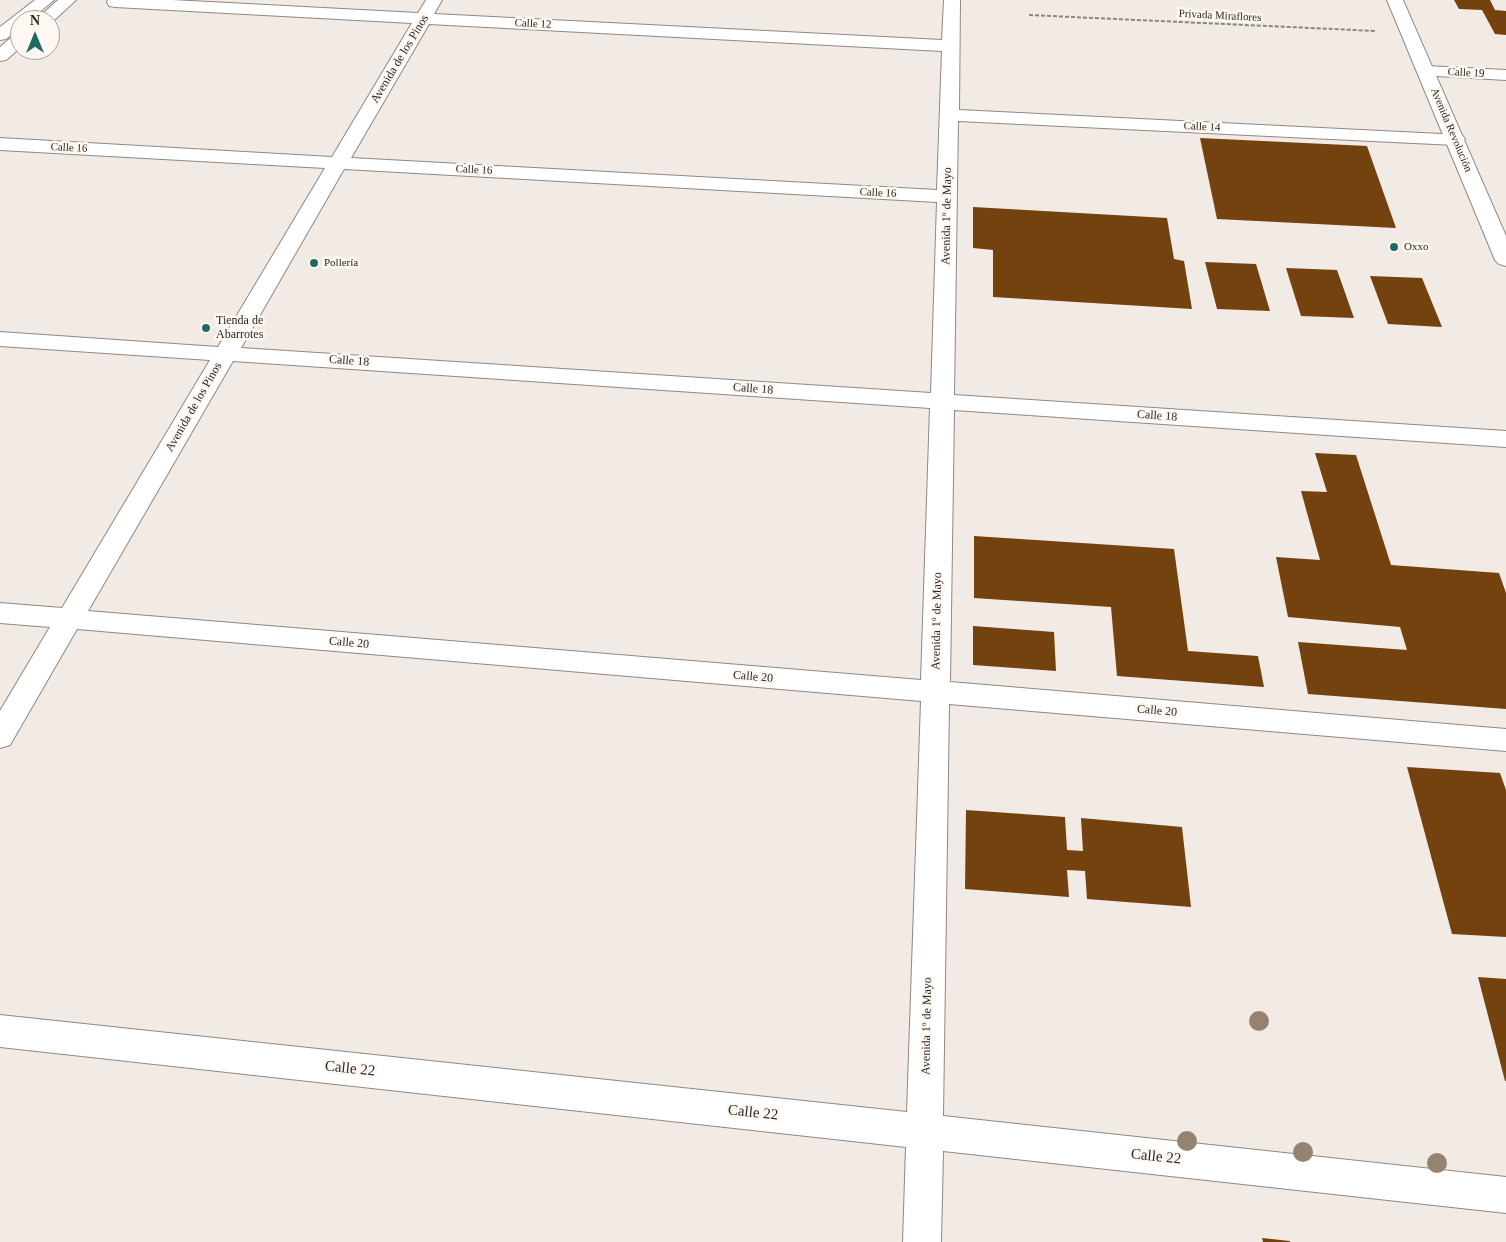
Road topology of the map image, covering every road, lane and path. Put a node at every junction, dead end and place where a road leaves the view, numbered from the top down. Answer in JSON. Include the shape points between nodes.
{"nodes":[{"id":1,"x":31,"y":0,"type":"edge"},
{"id":2,"x":46,"y":0,"type":"edge"},
{"id":3,"x":68,"y":0,"type":"edge"},
{"id":4,"x":952,"y":0,"type":"edge"},
{"id":5,"x":1396,"y":0,"type":"edge"},
{"id":6,"x":115,"y":2,"type":"dead end"},
{"id":7,"x":429,"y":9,"type":"edge"},
{"id":8,"x":56,"y":10,"type":"edge"},
{"id":9,"x":1030,"y":15,"type":"dead end"},
{"id":10,"x":0,"y":23,"type":"edge"},
{"id":11,"x":1409,"y":33,"type":"junction"},
{"id":12,"x":0,"y":35,"type":"edge"},
{"id":13,"x":950,"y":46,"type":"junction"},
{"id":14,"x":10,"y":48,"type":"edge"},
{"id":15,"x":0,"y":56,"type":"edge"},
{"id":16,"x":1426,"y":71,"type":"junction"},
{"id":17,"x":1506,"y":75,"type":"edge"},
{"id":18,"x":949,"y":115,"type":"junction"},
{"id":19,"x":1454,"y":139,"type":"junction"},
{"id":20,"x":0,"y":144,"type":"edge"},
{"id":21,"x":338,"y":162,"type":"junction"},
{"id":22,"x":947,"y":197,"type":"junction"},
{"id":23,"x":1499,"y":228,"type":"edge"},
{"id":24,"x":1506,"y":260,"type":"edge"},
{"id":25,"x":0,"y":339,"type":"edge"},
{"id":26,"x":226,"y":353,"type":"junction"},
{"id":27,"x":942,"y":402,"type":"junction"},
{"id":28,"x":1506,"y":439,"type":"edge"},
{"id":29,"x":0,"y":613,"type":"edge"},
{"id":30,"x":70,"y":620,"type":"junction"},
{"id":31,"x":935,"y":692,"type":"junction"},
{"id":32,"x":0,"y":738,"type":"edge"},
{"id":33,"x":1506,"y":740,"type":"edge"},
{"id":34,"x":0,"y":1031,"type":"edge"},
{"id":35,"x":924,"y":1132,"type":"junction"},
{"id":36,"x":1506,"y":1195,"type":"edge"},
{"id":37,"x":922,"y":1242,"type":"edge"}],
"edges":[{"from":1,"to":10,"type":"main road"},
{"from":2,"to":12,"type":"main road"},
{"from":3,"to":8,"type":"main road"},
{"from":4,"to":13,"type":"main road","name":"Avenida 1º de Mayo"},
{"from":5,"to":11,"type":"main road","name":"Avenida Revolución"},
{"from":6,"to":7,"type":"main road","name":"Calle 12"},
{"from":7,"to":13,"type":"main road","name":"Calle 12"},
{"from":7,"to":21,"type":"main road","name":"Avenida de los Pinos"},
{"from":9,"to":11,"type":"path","name":"Privada Miraflores"},
{"from":11,"to":16,"type":"main road","name":"Avenida Revolución"},
{"from":13,"to":18,"type":"main road","name":"Avenida 1º de Mayo"},
{"from":14,"to":15,"type":"main road"},
{"from":16,"to":17,"type":"main road","name":"Calle 19"},
{"from":16,"to":19,"type":"main road","name":"Avenida Revolución"},
{"from":18,"to":19,"type":"main road","name":"Calle 14"},
{"from":18,"to":22,"type":"main road","name":"Avenida 1º de Mayo"},
{"from":19,"to":23,"type":"main road","name":"Avenida Revolución"},
{"from":20,"to":21,"type":"main road","name":"Calle 16"},
{"from":21,"to":22,"type":"main road","name":"Calle 16"},
{"from":21,"to":26,"type":"main road","name":"Avenida de los Pinos"},
{"from":22,"to":27,"type":"main road","name":"Avenida 1º de Mayo"},
{"from":23,"to":24,"type":"main road","name":"Avenida Revolución"},
{"from":25,"to":26,"type":"main road","name":"Calle 18"},
{"from":26,"to":27,"type":"main road","name":"Calle 18"},
{"from":26,"to":30,"type":"main road","name":"Avenida de los Pinos"},
{"from":27,"to":28,"type":"main road","name":"Calle 18"},
{"from":27,"to":31,"type":"main road","name":"Avenida 1º de Mayo"},
{"from":29,"to":30,"type":"main road","name":"Calle 20"},
{"from":30,"to":31,"type":"main road","name":"Calle 20"},
{"from":30,"to":32,"type":"main road","name":"Avenida de los Pinos"},
{"from":31,"to":33,"type":"main road","name":"Calle 20"},
{"from":31,"to":35,"type":"main road","name":"Avenida 1º de Mayo"},
{"from":34,"to":35,"type":"main road","name":"Calle 22"},
{"from":35,"to":36,"type":"main road","name":"Calle 22"},
{"from":35,"to":37,"type":"main road","name":"Avenida 1º de Mayo"}]}
